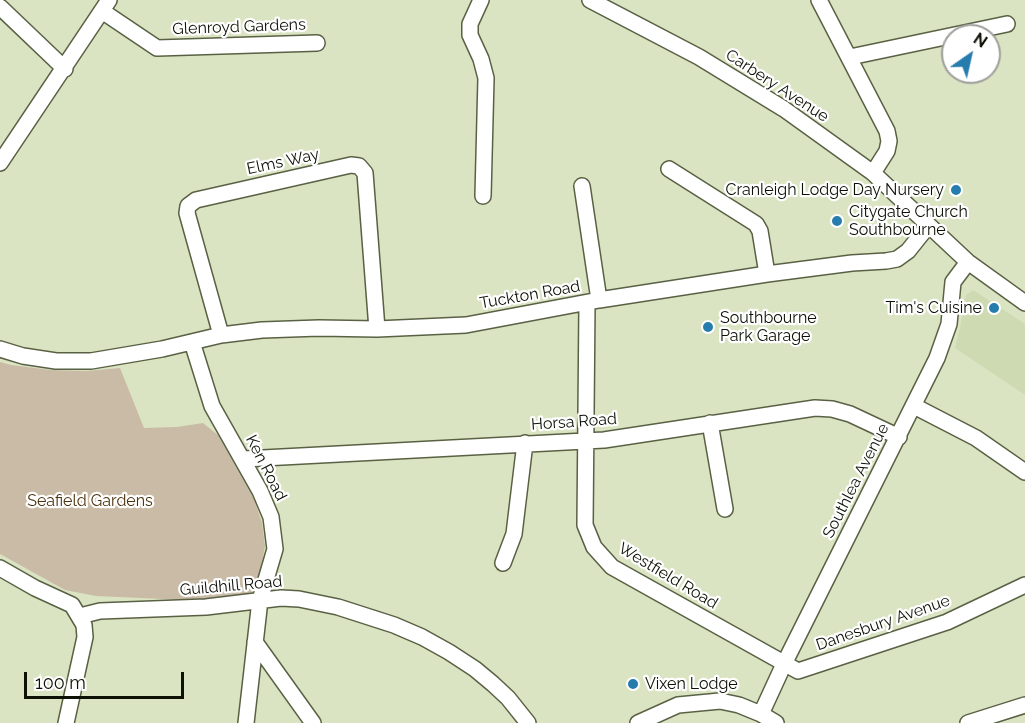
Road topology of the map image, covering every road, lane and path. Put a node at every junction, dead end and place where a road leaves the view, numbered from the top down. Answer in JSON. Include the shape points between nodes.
{"nodes":[{"id":1,"x":481,"y":0,"type":"edge"},
{"id":2,"x":590,"y":0,"type":"edge"},
{"id":3,"x":819,"y":0,"type":"edge"},
{"id":4,"x":106,"y":5,"type":"edge"},
{"id":5,"x":0,"y":7,"type":"edge"},
{"id":6,"x":1007,"y":24,"type":"dead end"},
{"id":7,"x":317,"y":43,"type":"dead end"},
{"id":8,"x":850,"y":57,"type":"junction"},
{"id":9,"x":64,"y":69,"type":"junction"},
{"id":10,"x":0,"y":163,"type":"edge"},
{"id":11,"x":669,"y":169,"type":"dead end"},
{"id":12,"x":873,"y":173,"type":"junction"},
{"id":13,"x":582,"y":186,"type":"dead end"},
{"id":14,"x":483,"y":196,"type":"dead end"},
{"id":15,"x":928,"y":226,"type":"junction"},
{"id":16,"x":968,"y":262,"type":"junction"},
{"id":17,"x":767,"y":274,"type":"junction"},
{"id":18,"x":593,"y":301,"type":"junction"},
{"id":19,"x":1025,"y":303,"type":"edge"},
{"id":20,"x":377,"y":329,"type":"junction"},
{"id":21,"x":221,"y":335,"type":"junction"},
{"id":22,"x":192,"y":342,"type":"junction"},
{"id":23,"x":0,"y":349,"type":"edge"},
{"id":24,"x":914,"y":406,"type":"junction"},
{"id":25,"x":710,"y":423,"type":"junction"},
{"id":26,"x":898,"y":437,"type":"junction"},
{"id":27,"x":586,"y":442,"type":"junction"},
{"id":28,"x":525,"y":443,"type":"junction"},
{"id":29,"x":243,"y":459,"type":"junction"},
{"id":30,"x":1025,"y":472,"type":"edge"},
{"id":31,"x":725,"y":509,"type":"dead end"},
{"id":32,"x":504,"y":563,"type":"dead end"},
{"id":33,"x":0,"y":568,"type":"edge"},
{"id":34,"x":1025,"y":585,"type":"edge"},
{"id":35,"x":260,"y":600,"type":"junction"},
{"id":36,"x":80,"y":616,"type":"junction"},
{"id":37,"x":255,"y":642,"type":"junction"},
{"id":38,"x":784,"y":664,"type":"junction"},
{"id":39,"x":1025,"y":705,"type":"edge"},
{"id":40,"x":761,"y":714,"type":"junction"},
{"id":41,"x":66,"y":723,"type":"edge"},
{"id":42,"x":246,"y":723,"type":"edge"},
{"id":43,"x":313,"y":723,"type":"edge"},
{"id":44,"x":528,"y":723,"type":"edge"},
{"id":45,"x":638,"y":723,"type":"edge"},
{"id":46,"x":776,"y":723,"type":"edge"},
{"id":47,"x":968,"y":723,"type":"edge"}],
"edges":[{"from":1,"to":14,"type":"street","via":[[470,24],[470,35],[486,78]]},
{"from":2,"to":12,"type":"street","name":"Carbery Avenue","via":[[745,84]]},
{"from":3,"to":8,"type":"street"},
{"from":4,"to":7,"type":"street","name":"Glenroyd Gardens","via":[[157,48]]},
{"from":4,"to":9,"type":"street"},
{"from":5,"to":9,"type":"street"},
{"from":6,"to":8,"type":"street"},
{"from":8,"to":12,"type":"street","via":[[889,141]]},
{"from":9,"to":10,"type":"street"},
{"from":11,"to":17,"type":"street","via":[[756,224]]},
{"from":12,"to":15,"type":"street","name":"Carbery Avenue"},
{"from":13,"to":18,"type":"street","name":"Westfield Road"},
{"from":15,"to":16,"type":"street"},
{"from":15,"to":17,"type":"street","name":"Tuckton Road","via":[[897,259]]},
{"from":16,"to":19,"type":"street"},
{"from":16,"to":24,"type":"street","name":"Southlea Avenue","via":[[952,282],[949,324],[938,358]]},
{"from":17,"to":18,"type":"street","name":"Tuckton Road"},
{"from":18,"to":20,"type":"street","name":"Tuckton Road","via":[[466,325]]},
{"from":18,"to":27,"type":"street","name":"Westfield Road"},
{"from":20,"to":21,"type":"street","name":"Tuckton Road","via":[[262,330]]},
{"from":20,"to":21,"type":"street","name":"Elms Way","via":[[364,173],[359,166],[351,165],[196,200],[188,206]]},
{"from":21,"to":22,"type":"street","name":"Tuckton Road"},
{"from":22,"to":23,"type":"street","name":"Tuckton Road","via":[[91,361],[56,361]]},
{"from":22,"to":29,"type":"street","name":"Ken Road","via":[[212,405]]},
{"from":24,"to":26,"type":"street","name":"Southlea Avenue"},
{"from":24,"to":30,"type":"street","via":[[976,438]]},
{"from":25,"to":26,"type":"street","name":"Horsa Road","via":[[832,409]]},
{"from":25,"to":27,"type":"street","name":"Horsa Road"},
{"from":25,"to":31,"type":"street"},
{"from":26,"to":38,"type":"street","name":"Southlea Avenue"},
{"from":27,"to":28,"type":"street","name":"Horsa Road"},
{"from":27,"to":38,"type":"street","name":"Westfield Road","via":[[585,525],[601,557],[612,567]]},
{"from":28,"to":29,"type":"street","name":"Horsa Road"},
{"from":28,"to":32,"type":"street","via":[[514,534]]},
{"from":29,"to":35,"type":"street","name":"Ken Road","via":[[271,517],[276,549]]},
{"from":33,"to":36,"type":"street","via":[[72,605]]},
{"from":34,"to":38,"type":"street","name":"Danesbury Avenue","via":[[936,626],[798,671]]},
{"from":35,"to":36,"type":"street","name":"Guildhill Road","via":[[206,607],[100,611]]},
{"from":35,"to":37,"type":"street","name":"Ken Road"},
{"from":35,"to":44,"type":"street","name":"Guildhill Road","via":[[298,599],[338,607],[422,637],[475,669],[508,698]]},
{"from":36,"to":41,"type":"street","via":[[85,637]]},
{"from":37,"to":42,"type":"street","name":"Ken Road"},
{"from":37,"to":43,"type":"street"},
{"from":38,"to":40,"type":"street","name":"Southlea Avenue"},
{"from":39,"to":47,"type":"street"},
{"from":40,"to":45,"type":"street","via":[[729,703],[699,702],[678,705]]},
{"from":40,"to":46,"type":"street"}]}
